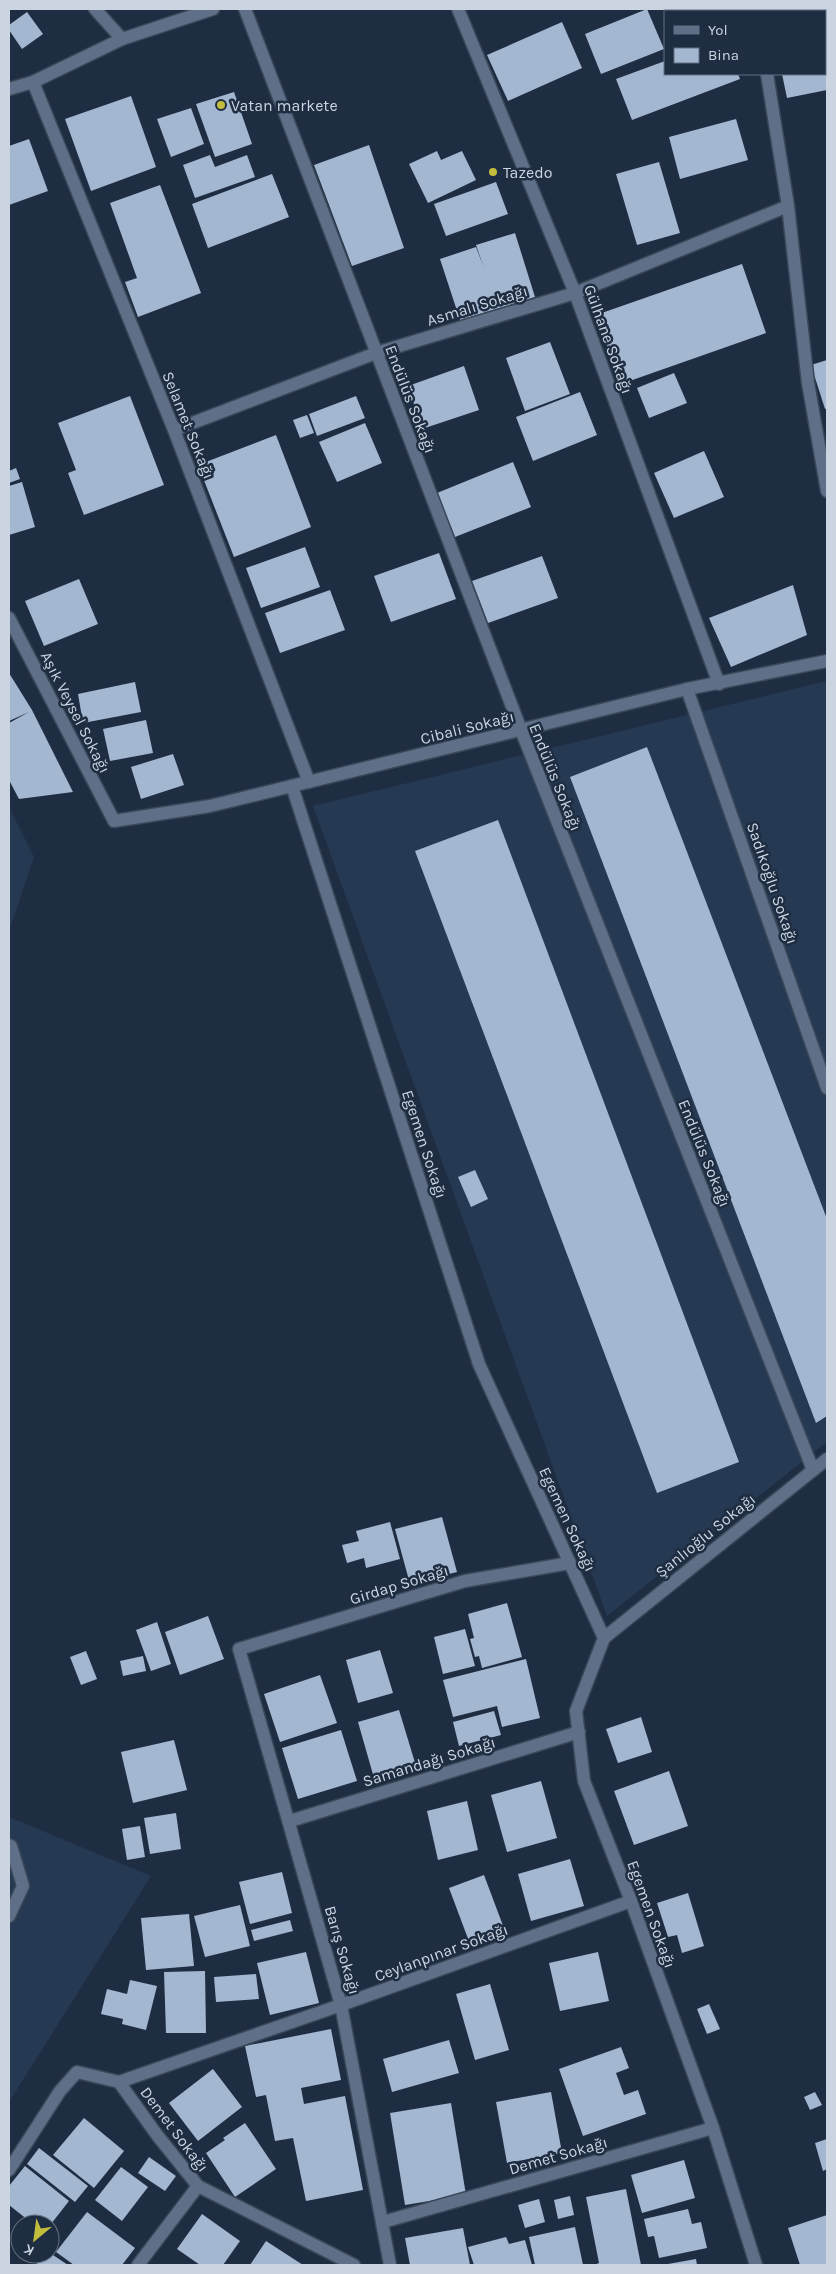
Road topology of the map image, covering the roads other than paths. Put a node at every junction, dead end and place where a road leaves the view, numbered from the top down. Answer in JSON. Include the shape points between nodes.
{"nodes":[{"id":1,"x":95,"y":9,"type":"edge"},
{"id":2,"x":213,"y":9,"type":"edge"},
{"id":3,"x":245,"y":9,"type":"edge"},
{"id":4,"x":458,"y":9,"type":"edge"},
{"id":5,"x":122,"y":39,"type":"junction"},
{"id":6,"x":767,"y":75,"type":"edge"},
{"id":7,"x":33,"y":82,"type":"junction"},
{"id":8,"x":9,"y":89,"type":"edge"},
{"id":9,"x":788,"y":206,"type":"junction"},
{"id":10,"x":574,"y":293,"type":"junction"},
{"id":11,"x":376,"y":353,"type":"junction"},
{"id":12,"x":174,"y":430,"type":"junction"},
{"id":13,"x":827,"y":491,"type":"edge"},
{"id":14,"x":9,"y":618,"type":"edge"},
{"id":15,"x":827,"y":661,"type":"edge"},
{"id":16,"x":719,"y":684,"type":"junction"},
{"id":17,"x":687,"y":689,"type":"junction"},
{"id":18,"x":521,"y":730,"type":"junction"},
{"id":19,"x":309,"y":782,"type":"junction"},
{"id":20,"x":292,"y":786,"type":"junction"},
{"id":21,"x":114,"y":821,"type":"joint"},
{"id":22,"x":827,"y":1088,"type":"edge"},
{"id":23,"x":827,"y":1459,"type":"edge"},
{"id":24,"x":813,"y":1470,"type":"junction"},
{"id":25,"x":570,"y":1563,"type":"junction"},
{"id":26,"x":604,"y":1638,"type":"junction"},
{"id":27,"x":239,"y":1649,"type":"joint"},
{"id":28,"x":578,"y":1732,"type":"junction"},
{"id":29,"x":290,"y":1821,"type":"junction"},
{"id":30,"x":9,"y":1845,"type":"edge"},
{"id":31,"x":632,"y":1901,"type":"junction"},
{"id":32,"x":9,"y":1916,"type":"edge"},
{"id":33,"x":341,"y":2005,"type":"junction"},
{"id":34,"x":119,"y":2082,"type":"junction"},
{"id":35,"x":713,"y":2128,"type":"junction"},
{"id":36,"x":9,"y":2170,"type":"edge"},
{"id":37,"x":198,"y":2186,"type":"junction"},
{"id":38,"x":383,"y":2222,"type":"junction"},
{"id":39,"x":138,"y":2265,"type":"edge"},
{"id":40,"x":350,"y":2265,"type":"edge"},
{"id":41,"x":390,"y":2265,"type":"edge"},
{"id":42,"x":756,"y":2265,"type":"edge"}],
"edges":[{"from":1,"to":5,"type":"street"},
{"from":2,"to":5,"type":"street"},
{"from":3,"to":11,"type":"street","name":"Endülüs Sokağı"},
{"from":4,"to":10,"type":"street","name":"Gülhane Sokağı"},
{"from":5,"to":7,"type":"street"},
{"from":6,"to":9,"type":"street"},
{"from":7,"to":8,"type":"street"},
{"from":7,"to":12,"type":"street","name":"Selamet Sokağı"},
{"from":9,"to":10,"type":"street","name":"Asmalı Sokağı"},
{"from":9,"to":13,"type":"street","via":[[808,383]]},
{"from":10,"to":11,"type":"street","name":"Asmalı Sokağı"},
{"from":10,"to":16,"type":"street","name":"Gülhane Sokağı"},
{"from":11,"to":12,"type":"street","name":"Asmalı Sokağı"},
{"from":11,"to":18,"type":"street","name":"Endülüs Sokağı"},
{"from":12,"to":19,"type":"street","name":"Selamet Sokağı"},
{"from":14,"to":21,"type":"street","name":"Aşık Veysel Sokağı"},
{"from":15,"to":16,"type":"street","name":"Cibali Sokağı"},
{"from":16,"to":17,"type":"street","name":"Cibali Sokağı"},
{"from":17,"to":18,"type":"street","name":"Cibali Sokağı"},
{"from":17,"to":22,"type":"street","name":"Sadıkoğlu Sokağı"},
{"from":18,"to":19,"type":"street","name":"Cibali Sokağı"},
{"from":18,"to":24,"type":"street","name":"Endülüs Sokağı"},
{"from":19,"to":20,"type":"street","name":"Cibali Sokağı"},
{"from":20,"to":21,"type":"street","name":"Cibali Sokağı","via":[[210,806]]},
{"from":20,"to":25,"type":"street","name":"Egemen Sokağı","via":[[479,1364]]},
{"from":23,"to":24,"type":"street","name":"Şanlıoğlu Sokağı"},
{"from":24,"to":26,"type":"street","name":"Şanlıoğlu Sokağı"},
{"from":25,"to":26,"type":"street","name":"Egemen Sokağı"},
{"from":25,"to":27,"type":"street","name":"Girdap Sokağı","via":[[465,1581]]},
{"from":26,"to":28,"type":"street","name":"Egemen Sokağı","via":[[576,1711]]},
{"from":27,"to":29,"type":"street","name":"Barış Sokağı"},
{"from":28,"to":29,"type":"street","name":"Samandağı Sokağı"},
{"from":28,"to":31,"type":"street","name":"Egemen Sokağı","via":[[584,1781]]},
{"from":29,"to":33,"type":"street","name":"Barış Sokağı"},
{"from":30,"to":32,"type":"street","via":[[23,1886]]},
{"from":31,"to":33,"type":"street","name":"Ceylanpınar Sokağı"},
{"from":31,"to":35,"type":"street","name":"Egemen Sokağı"},
{"from":33,"to":34,"type":"street","name":"Ceylanpınar Sokağı"},
{"from":33,"to":38,"type":"street","name":"Barış Sokağı"},
{"from":34,"to":36,"type":"street","name":"Demet Sokağı","via":[[77,2072],[60,2091]]},
{"from":34,"to":37,"type":"street","name":"Demet Sokağı"},
{"from":35,"to":38,"type":"street","name":"Demet Sokağı"},
{"from":35,"to":42,"type":"street","name":"Egemen Sokağı"},
{"from":37,"to":39,"type":"street"},
{"from":37,"to":40,"type":"street","name":"Demet Sokağı"},
{"from":38,"to":41,"type":"street","name":"Barış Sokağı"}]}
